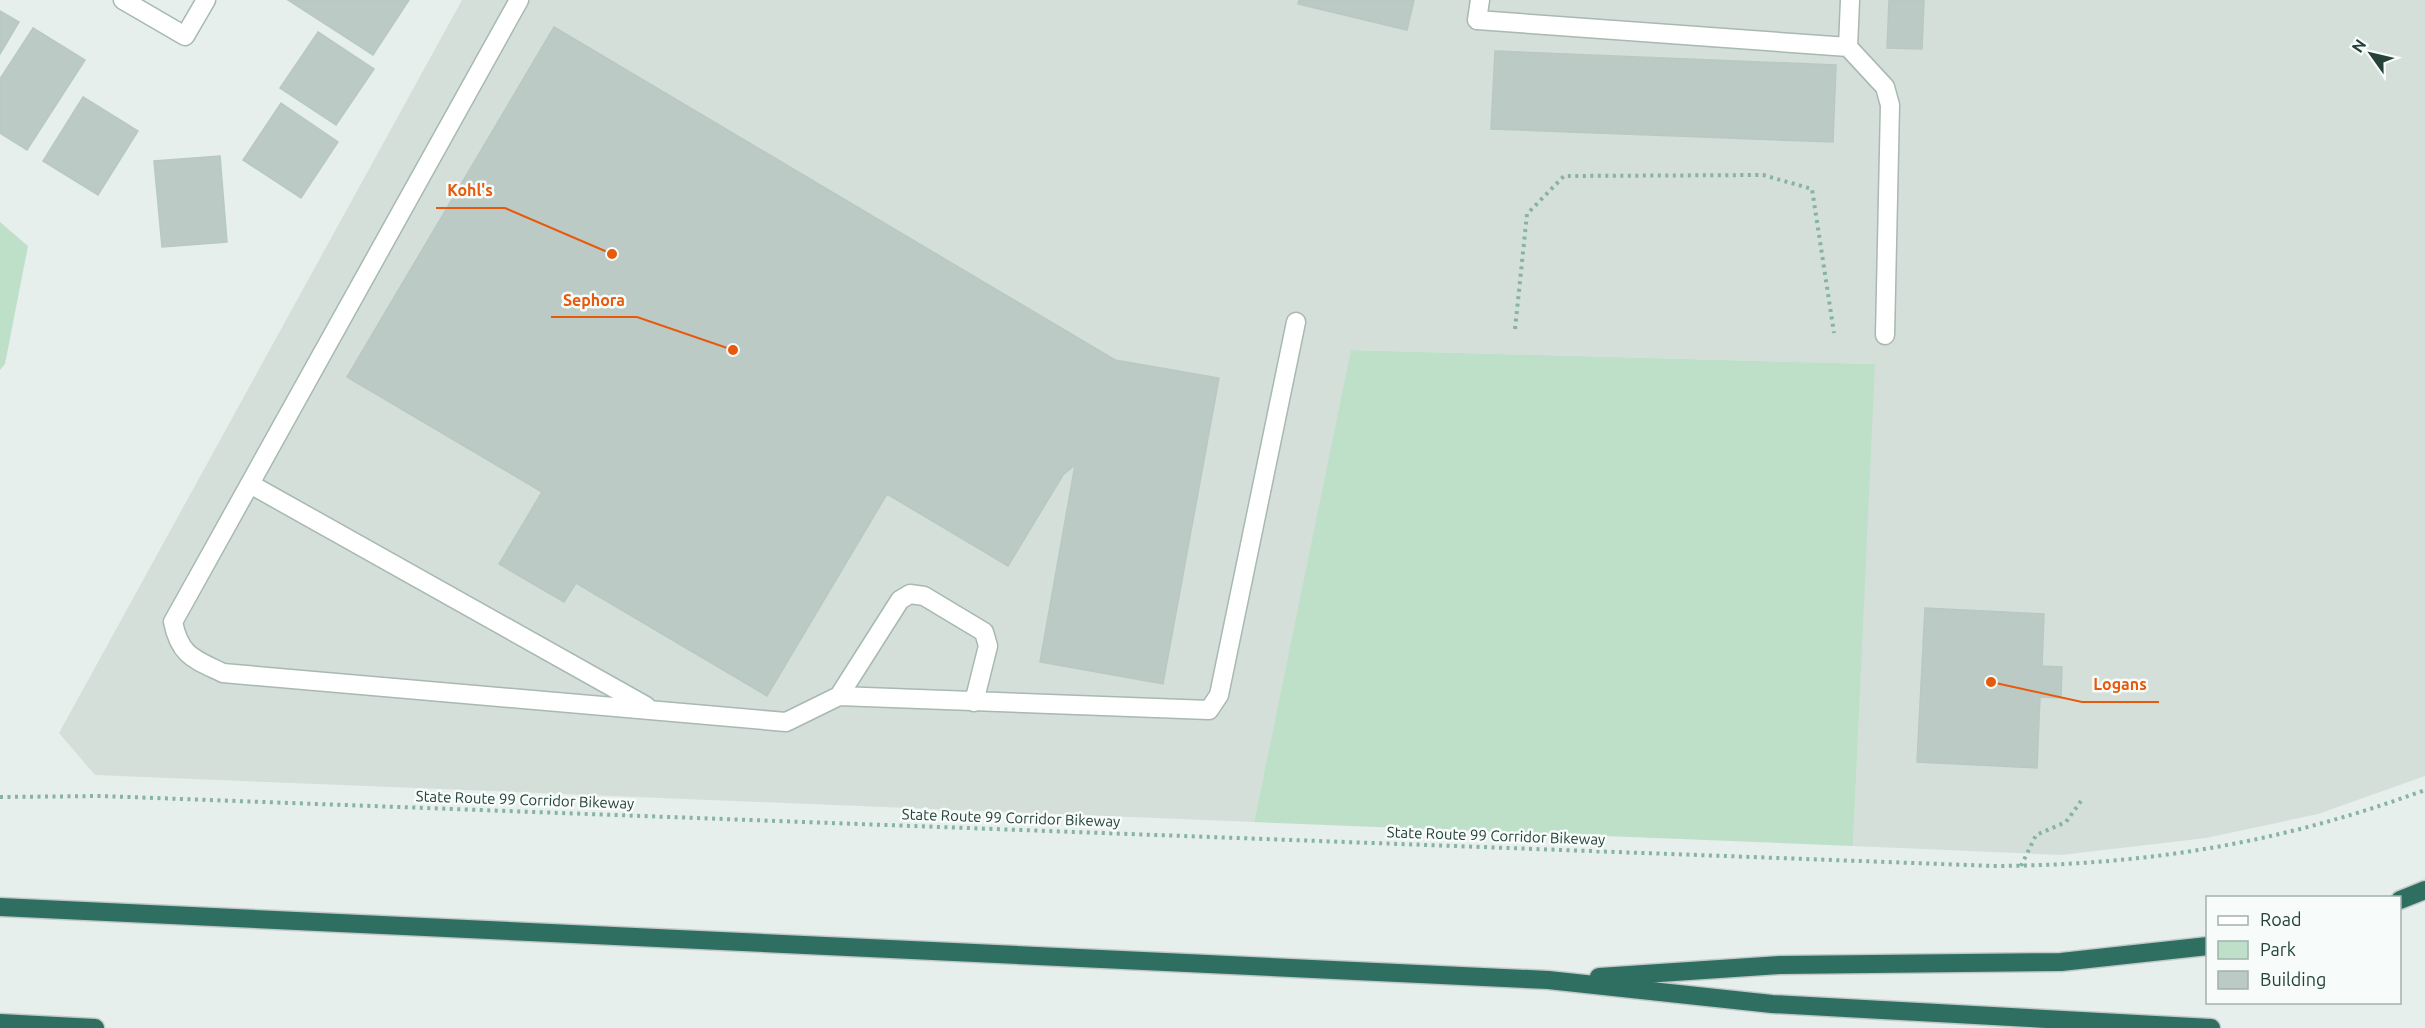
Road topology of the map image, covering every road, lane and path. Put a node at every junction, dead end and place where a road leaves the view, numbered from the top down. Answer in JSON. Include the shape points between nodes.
{"nodes":[{"id":1,"x":123,"y":0,"type":"edge"},
{"id":2,"x":206,"y":0,"type":"edge"},
{"id":3,"x":519,"y":0,"type":"edge"},
{"id":4,"x":1480,"y":0,"type":"edge"},
{"id":5,"x":1850,"y":0,"type":"edge"},
{"id":6,"x":1848,"y":47,"type":"junction"},
{"id":7,"x":1296,"y":322,"type":"dead end"},
{"id":8,"x":1515,"y":329,"type":"dead end"},
{"id":9,"x":1833,"y":333,"type":"dead end"},
{"id":10,"x":1885,"y":334,"type":"dead end"},
{"id":11,"x":250,"y":484,"type":"junction"},
{"id":12,"x":839,"y":696,"type":"junction"},
{"id":13,"x":974,"y":702,"type":"junction"},
{"id":14,"x":653,"y":710,"type":"junction"},
{"id":15,"x":2425,"y":790,"type":"edge"},
{"id":16,"x":0,"y":796,"type":"edge"},
{"id":17,"x":2081,"y":801,"type":"dead end"},
{"id":18,"x":2021,"y":866,"type":"junction"},
{"id":19,"x":2425,"y":890,"type":"edge"},
{"id":20,"x":2401,"y":900,"type":"edge"},
{"id":21,"x":0,"y":907,"type":"edge"},
{"id":22,"x":2206,"y":946,"type":"edge"},
{"id":23,"x":1548,"y":980,"type":"junction"},
{"id":24,"x":0,"y":1023,"type":"edge"},
{"id":25,"x":95,"y":1028,"type":"edge"},
{"id":26,"x":2211,"y":1028,"type":"edge"}],
"edges":[{"from":1,"to":2,"type":"street","via":[[185,36]]},
{"from":3,"to":11,"type":"street"},
{"from":4,"to":6,"type":"street","via":[[1477,21]]},
{"from":5,"to":6,"type":"street"},
{"from":6,"to":10,"type":"street","via":[[1885,87],[1890,105]]},
{"from":7,"to":13,"type":"street","via":[[1219,695],[1209,710]]},
{"from":8,"to":9,"type":"path","via":[[1527,213],[1564,176],[1763,175],[1812,189]]},
{"from":11,"to":14,"type":"street"},
{"from":11,"to":14,"type":"street","via":[[173,622],[177,641],[192,658],[223,673]]},
{"from":12,"to":13,"type":"street"},
{"from":12,"to":13,"type":"street","via":[[900,600],[910,594],[924,596],[984,632],[988,646]]},
{"from":12,"to":14,"type":"street","via":[[786,722]]},
{"from":15,"to":18,"type":"path","name":"State Route 99 Corridor Bikeway","via":[[2289,834],[2203,851],[2119,861]]},
{"from":16,"to":18,"type":"path","name":"State Route 99 Corridor Bikeway","via":[[101,796]]},
{"from":17,"to":18,"type":"path","via":[[2066,822],[2036,836]]},
{"from":19,"to":20,"type":"highway"},
{"from":21,"to":23,"type":"highway"},
{"from":22,"to":23,"type":"highway","via":[[2061,962],[1780,965]]},
{"from":23,"to":26,"type":"highway","via":[[1772,1004]]},
{"from":24,"to":25,"type":"highway"}]}
